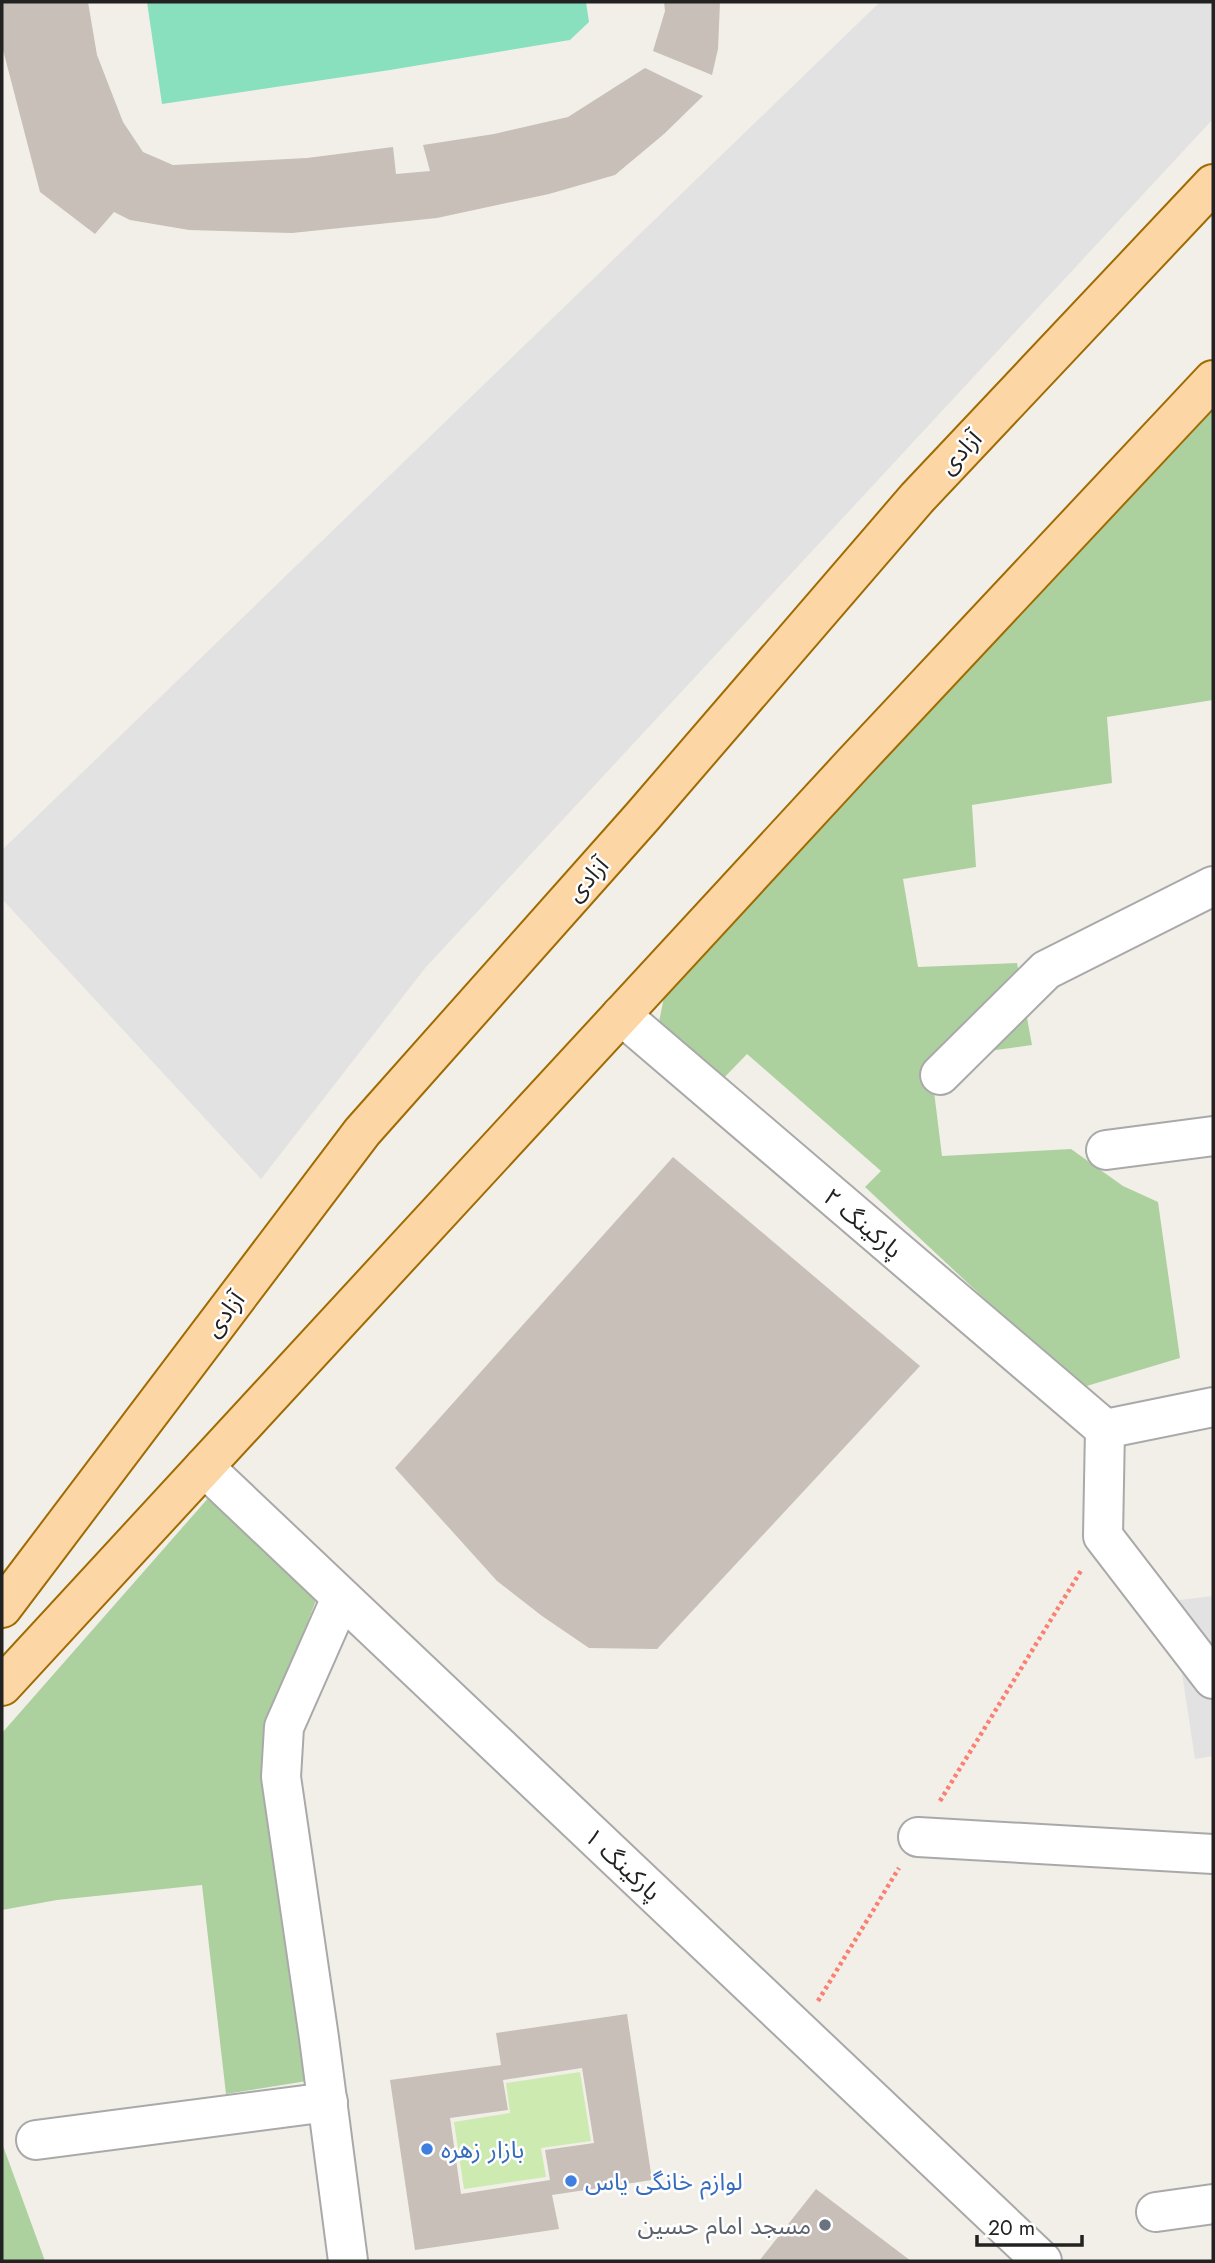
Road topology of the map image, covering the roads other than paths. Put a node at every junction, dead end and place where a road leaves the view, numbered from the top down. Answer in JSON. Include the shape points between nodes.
{"nodes":[{"id":1,"x":1213,"y":184,"type":"edge"},
{"id":2,"x":1213,"y":380,"type":"edge"},
{"id":3,"x":1213,"y":886,"type":"edge"},
{"id":4,"x":621,"y":1015,"type":"junction"},
{"id":5,"x":940,"y":1075,"type":"dead end"},
{"id":6,"x":1213,"y":1136,"type":"edge"},
{"id":7,"x":1106,"y":1150,"type":"dead end"},
{"id":8,"x":1213,"y":1407,"type":"edge"},
{"id":9,"x":1105,"y":1430,"type":"junction"},
{"id":10,"x":204,"y":1467,"type":"junction"},
{"id":11,"x":341,"y":1598,"type":"junction"},
{"id":12,"x":2,"y":1608,"type":"edge"},
{"id":13,"x":1213,"y":1679,"type":"edge"},
{"id":14,"x":2,"y":1686,"type":"edge"},
{"id":15,"x":918,"y":1837,"type":"road end"},
{"id":16,"x":1213,"y":1854,"type":"edge"},
{"id":17,"x":328,"y":2102,"type":"junction"},
{"id":18,"x":36,"y":2140,"type":"dead end"},
{"id":19,"x":1213,"y":2204,"type":"edge"},
{"id":20,"x":1156,"y":2212,"type":"dead end"},
{"id":21,"x":348,"y":2261,"type":"edge"},
{"id":22,"x":1042,"y":2261,"type":"edge"}],
"edges":[{"from":1,"to":12,"type":"main road","name":"آزادی","via":[[917,498],[362,1132]]},
{"from":2,"to":4,"type":"main road"},
{"from":3,"to":5,"type":"street","via":[[1046,970]]},
{"from":4,"to":9,"type":"street","name":"پارکینگ ۲"},
{"from":4,"to":10,"type":"main road"},
{"from":6,"to":7,"type":"street"},
{"from":8,"to":9,"type":"street"},
{"from":9,"to":13,"type":"street","via":[[1103,1536]]},
{"from":10,"to":11,"type":"street","name":"پارکینگ ۱"},
{"from":10,"to":14,"type":"main road"},
{"from":11,"to":17,"type":"street","via":[[284,1727],[281,1777]]},
{"from":11,"to":22,"type":"street","name":"پارکینگ ۱"},
{"from":15,"to":16,"type":"street"},
{"from":17,"to":18,"type":"street"},
{"from":17,"to":21,"type":"street"},
{"from":19,"to":20,"type":"street"}]}
